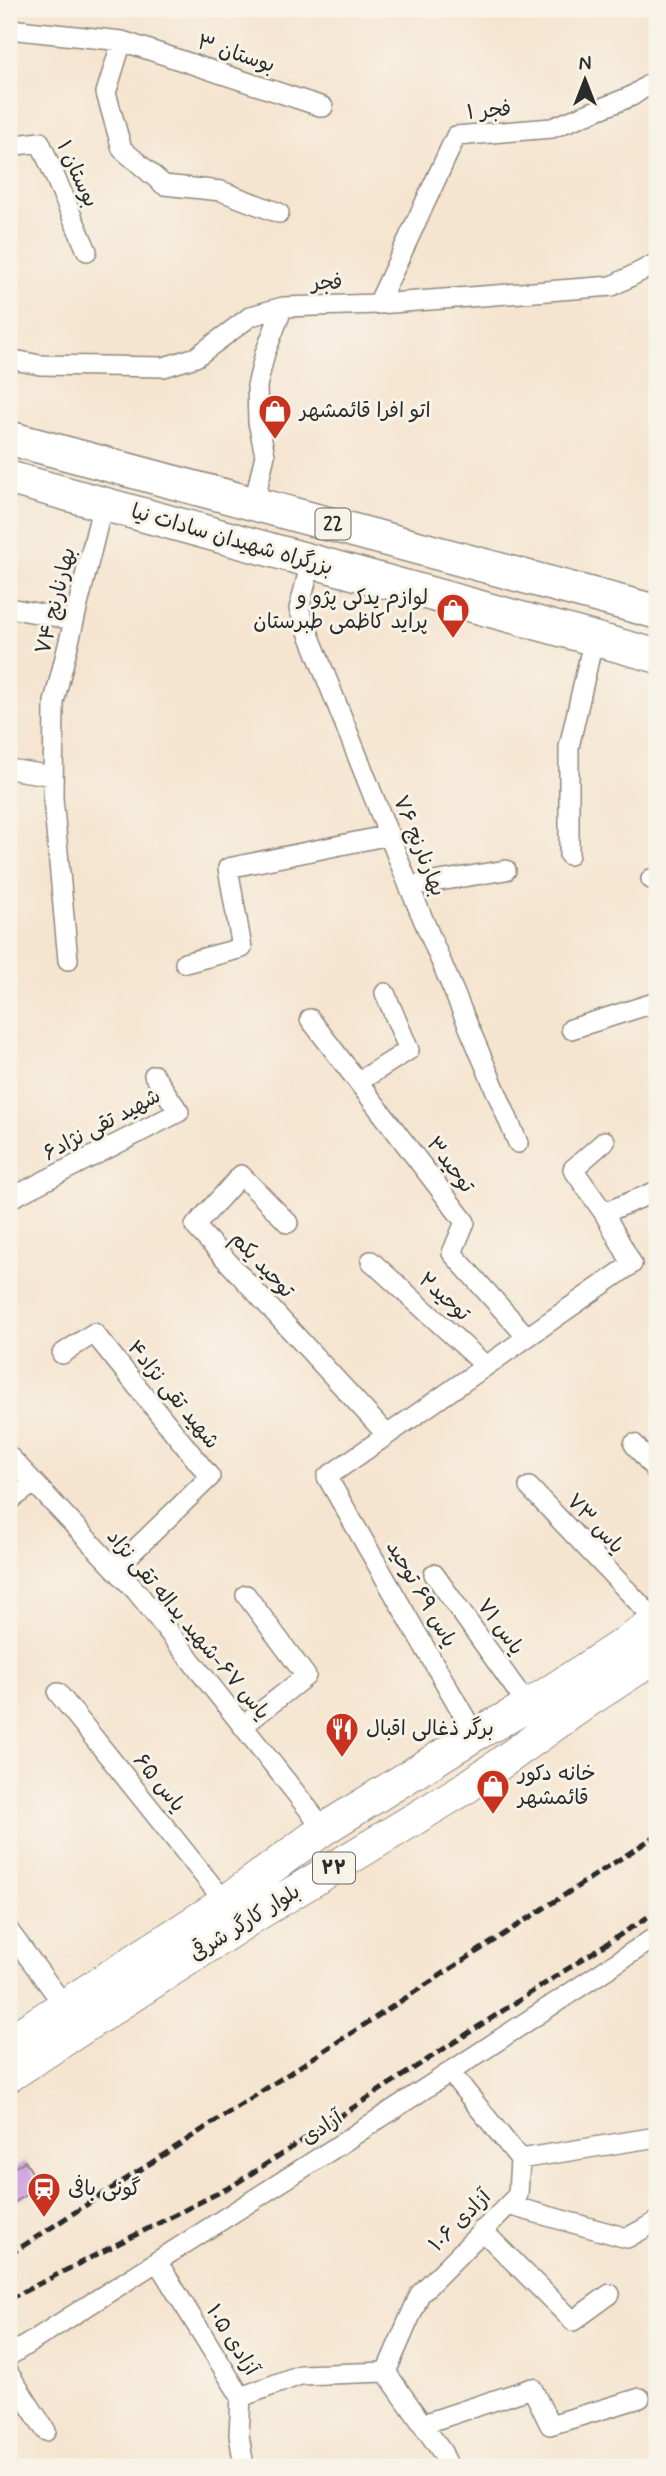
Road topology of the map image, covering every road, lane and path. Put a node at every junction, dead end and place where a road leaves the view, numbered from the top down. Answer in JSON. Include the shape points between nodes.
{"nodes":[{"id":1,"x":9,"y":29,"type":"edge"},
{"id":2,"x":122,"y":41,"type":"junction"},
{"id":3,"x":657,"y":79,"type":"edge"},
{"id":4,"x":323,"y":107,"type":"dead end"},
{"id":5,"x":9,"y":146,"type":"edge"},
{"id":6,"x":279,"y":213,"type":"dead end"},
{"id":7,"x":87,"y":251,"type":"dead end"},
{"id":8,"x":657,"y":263,"type":"edge"},
{"id":9,"x":378,"y":304,"type":"junction"},
{"id":10,"x":282,"y":307,"type":"junction"},
{"id":11,"x":9,"y":359,"type":"edge"},
{"id":12,"x":9,"y":438,"type":"edge"},
{"id":13,"x":9,"y":478,"type":"edge"},
{"id":14,"x":254,"y":503,"type":"junction"},
{"id":15,"x":103,"y":504,"type":"junction"},
{"id":16,"x":311,"y":562,"type":"junction"},
{"id":17,"x":9,"y":608,"type":"edge"},
{"id":18,"x":657,"y":612,"type":"edge"},
{"id":19,"x":74,"y":620,"type":"junction"},
{"id":20,"x":594,"y":637,"type":"junction"},
{"id":21,"x":657,"y":656,"type":"edge"},
{"id":22,"x":9,"y":769,"type":"edge"},
{"id":23,"x":53,"y":776,"type":"junction"},
{"id":24,"x":390,"y":835,"type":"junction"},
{"id":25,"x":569,"y":855,"type":"dead end"},
{"id":26,"x":506,"y":870,"type":"dead end"},
{"id":27,"x":409,"y":887,"type":"junction"},
{"id":28,"x":68,"y":960,"type":"dead end"},
{"id":29,"x":184,"y":963,"type":"dead end"},
{"id":30,"x":385,"y":993,"type":"dead end"},
{"id":31,"x":657,"y":1002,"type":"edge"},
{"id":32,"x":310,"y":1019,"type":"dead end"},
{"id":33,"x":571,"y":1029,"type":"dead end"},
{"id":34,"x":154,"y":1075,"type":"dead end"},
{"id":35,"x":358,"y":1082,"type":"junction"},
{"id":36,"x":605,"y":1141,"type":"dead end"},
{"id":37,"x":518,"y":1143,"type":"dead end"},
{"id":38,"x":657,"y":1191,"type":"edge"},
{"id":39,"x":11,"y":1192,"type":"edge"},
{"id":40,"x":604,"y":1213,"type":"junction"},
{"id":41,"x":288,"y":1223,"type":"dead end"},
{"id":42,"x":370,"y":1261,"type":"dead end"},
{"id":43,"x":527,"y":1337,"type":"junction"},
{"id":44,"x":62,"y":1353,"type":"dead end"},
{"id":45,"x":486,"y":1366,"type":"junction"},
{"id":46,"x":387,"y":1435,"type":"junction"},
{"id":47,"x":634,"y":1444,"type":"dead end"},
{"id":48,"x":9,"y":1456,"type":"edge"},
{"id":49,"x":657,"y":1472,"type":"edge"},
{"id":50,"x":34,"y":1483,"type":"junction"},
{"id":51,"x":529,"y":1487,"type":"dead end"},
{"id":52,"x":9,"y":1501,"type":"edge"},
{"id":53,"x":115,"y":1569,"type":"junction"},
{"id":54,"x":434,"y":1574,"type":"dead end"},
{"id":55,"x":246,"y":1595,"type":"dead end"},
{"id":56,"x":657,"y":1622,"type":"edge"},
{"id":57,"x":657,"y":1656,"type":"edge"},
{"id":58,"x":58,"y":1693,"type":"dead end"},
{"id":59,"x":528,"y":1706,"type":"junction"},
{"id":60,"x":243,"y":1726,"type":"junction"},
{"id":61,"x":475,"y":1735,"type":"junction"},
{"id":62,"x":324,"y":1829,"type":"junction"},
{"id":63,"x":225,"y":1902,"type":"junction"},
{"id":64,"x":9,"y":1931,"type":"edge"},
{"id":65,"x":657,"y":1936,"type":"edge"},
{"id":66,"x":64,"y":2005,"type":"junction"},
{"id":67,"x":9,"y":2041,"type":"edge"},
{"id":68,"x":450,"y":2072,"type":"junction"},
{"id":69,"x":9,"y":2076,"type":"edge"},
{"id":70,"x":657,"y":2137,"type":"edge"},
{"id":71,"x":520,"y":2159,"type":"junction"},
{"id":72,"x":508,"y":2205,"type":"junction"},
{"id":73,"x":656,"y":2224,"type":"edge"},
{"id":74,"x":482,"y":2230,"type":"junction"},
{"id":75,"x":157,"y":2261,"type":"junction"},
{"id":76,"x":610,"y":2294,"type":"dead end"},
{"id":77,"x":9,"y":2356,"type":"edge"},
{"id":78,"x":386,"y":2372,"type":"junction"},
{"id":79,"x":9,"y":2374,"type":"edge"},
{"id":80,"x":241,"y":2397,"type":"junction"},
{"id":81,"x":640,"y":2398,"type":"dead end"},
{"id":82,"x":423,"y":2424,"type":"junction"},
{"id":83,"x":46,"y":2431,"type":"dead end"},
{"id":84,"x":244,"y":2467,"type":"edge"},
{"id":85,"x":449,"y":2467,"type":"edge"}],
"edges":[{"from":1,"to":2,"type":"street","name":"بوستان ۳"},
{"from":2,"to":4,"type":"street","name":"بوستان ۳"},
{"from":2,"to":6,"type":"street","via":[[106,93],[122,149],[164,185],[221,191]]},
{"from":3,"to":9,"type":"street","name":"فجر ۱","via":[[632,96],[552,128],[456,136]]},
{"from":5,"to":7,"type":"street","name":"بوستان ۱","via":[[40,142]]},
{"from":8,"to":9,"type":"street","name":"فجر","via":[[612,286]]},
{"from":9,"to":10,"type":"street","name":"فجر"},
{"from":10,"to":11,"type":"street","name":"فجر","via":[[251,316],[196,357],[164,366],[40,365]]},
{"from":10,"to":14,"type":"street","via":[[257,386],[265,455]]},
{"from":12,"to":14,"type":"highway","name":"بزرگراه شهیدان سادات نیا","number":"22"},
{"from":13,"to":15,"type":"highway","name":"بزرگراه شهیدان سادات نیا"},
{"from":14,"to":18,"type":"highway","name":"بزرگراه شهیدان سادات نیا","number":"22"},
{"from":15,"to":16,"type":"highway","name":"بزرگراه شهیدان سادات نیا"},
{"from":15,"to":19,"type":"street","name":"بهارنارنج ۷۴"},
{"from":16,"to":20,"type":"highway","name":"بزرگراه شهیدان سادات نیا"},
{"from":16,"to":24,"type":"street","name":"بهارنارنج ۷۶","via":[[299,609]]},
{"from":17,"to":19,"type":"street"},
{"from":19,"to":23,"type":"street","name":"بهارنارنج ۷۴","via":[[54,702]]},
{"from":20,"to":21,"type":"highway","name":"بزرگراه شهیدان سادات نیا"},
{"from":20,"to":25,"type":"street","via":[[569,747]]},
{"from":22,"to":23,"type":"street"},
{"from":23,"to":28,"type":"street","name":"بهارنارنج ۷۴"},
{"from":24,"to":27,"type":"street","name":"بهارنارنج ۷۶"},
{"from":24,"to":29,"type":"street","via":[[228,868],[242,948]]},
{"from":26,"to":27,"type":"street"},
{"from":27,"to":37,"type":"street","name":"بهارنارنج ۷۶"},
{"from":30,"to":35,"type":"street","via":[[409,1050]]},
{"from":31,"to":33,"type":"street"},
{"from":32,"to":35,"type":"street","name":"توحید۳"},
{"from":34,"to":39,"type":"street","name":"شهید تقی نژاد۶","via":[[179,1112]]},
{"from":35,"to":43,"type":"street","name":"توحید۳","via":[[465,1222],[452,1253]]},
{"from":36,"to":40,"type":"street","via":[[573,1169]]},
{"from":38,"to":40,"type":"street"},
{"from":40,"to":43,"type":"street","via":[[632,1264]]},
{"from":41,"to":46,"type":"street","name":"توحید یکم","via":[[241,1175],[195,1226]]},
{"from":42,"to":45,"type":"street","name":"توحید۲"},
{"from":43,"to":45,"type":"street"},
{"from":44,"to":53,"type":"street","name":"شهید تقی نژاد۴","via":[[94,1333],[210,1478]]},
{"from":45,"to":46,"type":"street"},
{"from":46,"to":61,"type":"street","name":"یاس ۶۹ توحید","via":[[327,1477]]},
{"from":47,"to":49,"type":"street"},
{"from":48,"to":50,"type":"street","name":"یاس ۶۷-شهید یداله تقی نژاد"},
{"from":50,"to":52,"type":"street"},
{"from":50,"to":53,"type":"street","name":"یاس ۶۷-شهید یداله تقی نژاد"},
{"from":51,"to":56,"type":"street","name":"یاس ۷۳"},
{"from":53,"to":60,"type":"street","name":"یاس ۶۷-شهید یداله تقی نژاد"},
{"from":54,"to":59,"type":"street","name":"یاس ۷۱"},
{"from":55,"to":60,"type":"street","via":[[306,1676]]},
{"from":56,"to":59,"type":"main road","name":"بلوار کارگر شرقی"},
{"from":57,"to":69,"type":"main road","name":"بلوار کارگر شرقی","number":"۲۲","via":[[467,1787],[253,1917]]},
{"from":58,"to":63,"type":"street","name":"یاس ۶۵"},
{"from":59,"to":61,"type":"main road","name":"بلوار کارگر شرقی"},
{"from":60,"to":62,"type":"street","name":"یاس ۶۷-شهید یداله تقی نژاد"},
{"from":61,"to":62,"type":"main road","name":"بلوار کارگر شرقی"},
{"from":62,"to":63,"type":"main road","name":"بلوار کارگر شرقی"},
{"from":63,"to":66,"type":"main road","name":"بلوار کارگر شرقی"},
{"from":64,"to":66,"type":"street"},
{"from":65,"to":68,"type":"street","name":"آزادی"},
{"from":66,"to":67,"type":"main road","name":"بلوار کارگر شرقی"},
{"from":68,"to":71,"type":"street"},
{"from":68,"to":75,"type":"street","name":"آزادی"},
{"from":70,"to":71,"type":"street"},
{"from":71,"to":72,"type":"street","name":"آزادی ۱۰۶","via":[[518,2195]]},
{"from":72,"to":73,"type":"street","via":[[627,2238]]},
{"from":72,"to":74,"type":"street","name":"آزادی ۱۰۶"},
{"from":74,"to":76,"type":"street","via":[[573,2321]]},
{"from":74,"to":78,"type":"street","name":"آزادی ۱۰۶","via":[[420,2294]]},
{"from":75,"to":77,"type":"street","name":"آزادی"},
{"from":75,"to":80,"type":"street","name":"آزادی ۱۰۵"},
{"from":78,"to":80,"type":"street","name":"آزادی ۱۰۵","via":[[300,2375]]},
{"from":78,"to":82,"type":"street"},
{"from":79,"to":83,"type":"street"},
{"from":80,"to":84,"type":"street","via":[[239,2435]]},
{"from":81,"to":82,"type":"street","via":[[550,2425],[532,2388]]},
{"from":82,"to":85,"type":"street"}]}
